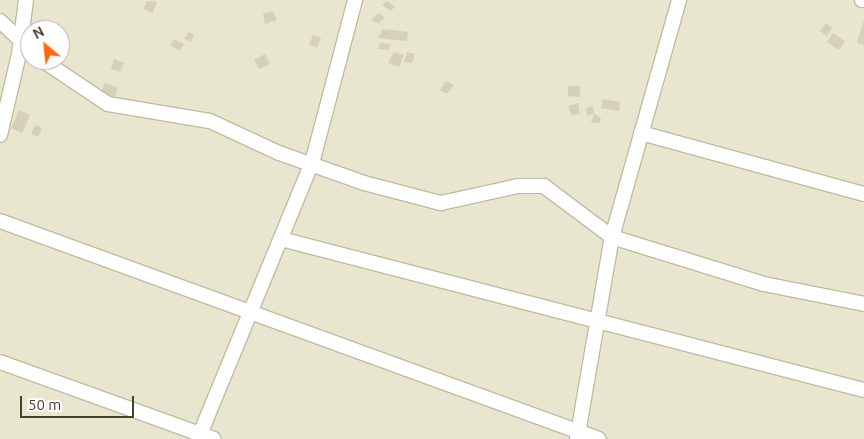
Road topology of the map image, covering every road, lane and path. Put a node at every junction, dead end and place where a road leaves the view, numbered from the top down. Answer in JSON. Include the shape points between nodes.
{"nodes":[{"id":1,"x":26,"y":0,"type":"edge"},
{"id":2,"x":355,"y":0,"type":"edge"},
{"id":3,"x":679,"y":0,"type":"edge"},
{"id":4,"x":26,"y":20,"type":"edge"},
{"id":5,"x":0,"y":21,"type":"edge"},
{"id":6,"x":20,"y":39,"type":"edge"},
{"id":7,"x":20,"y":64,"type":"edge"},
{"id":8,"x":57,"y":70,"type":"edge"},
{"id":9,"x":0,"y":131,"type":"edge"},
{"id":10,"x":641,"y":133,"type":"junction"},
{"id":11,"x":312,"y":163,"type":"junction"},
{"id":12,"x":864,"y":194,"type":"edge"},
{"id":13,"x":0,"y":221,"type":"edge"},
{"id":14,"x":612,"y":236,"type":"junction"},
{"id":15,"x":281,"y":239,"type":"junction"},
{"id":16,"x":864,"y":304,"type":"edge"},
{"id":17,"x":252,"y":312,"type":"junction"},
{"id":18,"x":597,"y":323,"type":"junction"},
{"id":19,"x":0,"y":362,"type":"edge"},
{"id":20,"x":864,"y":390,"type":"edge"},
{"id":21,"x":578,"y":436,"type":"edge"},
{"id":22,"x":199,"y":437,"type":"edge"},
{"id":23,"x":214,"y":439,"type":"edge"},
{"id":24,"x":599,"y":439,"type":"edge"}],
"edges":[{"from":1,"to":4,"type":"street"},
{"from":2,"to":11,"type":"street"},
{"from":3,"to":10,"type":"street"},
{"from":5,"to":6,"type":"street"},
{"from":7,"to":9,"type":"street"},
{"from":8,"to":11,"type":"street","via":[[108,104],[210,121],[279,153]]},
{"from":10,"to":12,"type":"street"},
{"from":10,"to":14,"type":"street"},
{"from":11,"to":14,"type":"street","via":[[441,203],[518,186],[544,186]]},
{"from":11,"to":15,"type":"street"},
{"from":13,"to":17,"type":"street"},
{"from":14,"to":16,"type":"street","via":[[764,284]]},
{"from":14,"to":18,"type":"street"},
{"from":15,"to":17,"type":"street"},
{"from":15,"to":18,"type":"street"},
{"from":17,"to":21,"type":"street"},
{"from":17,"to":22,"type":"street"},
{"from":18,"to":20,"type":"street"},
{"from":18,"to":21,"type":"street"},
{"from":19,"to":22,"type":"street"},
{"from":21,"to":24,"type":"street"},
{"from":22,"to":23,"type":"street"}]}
